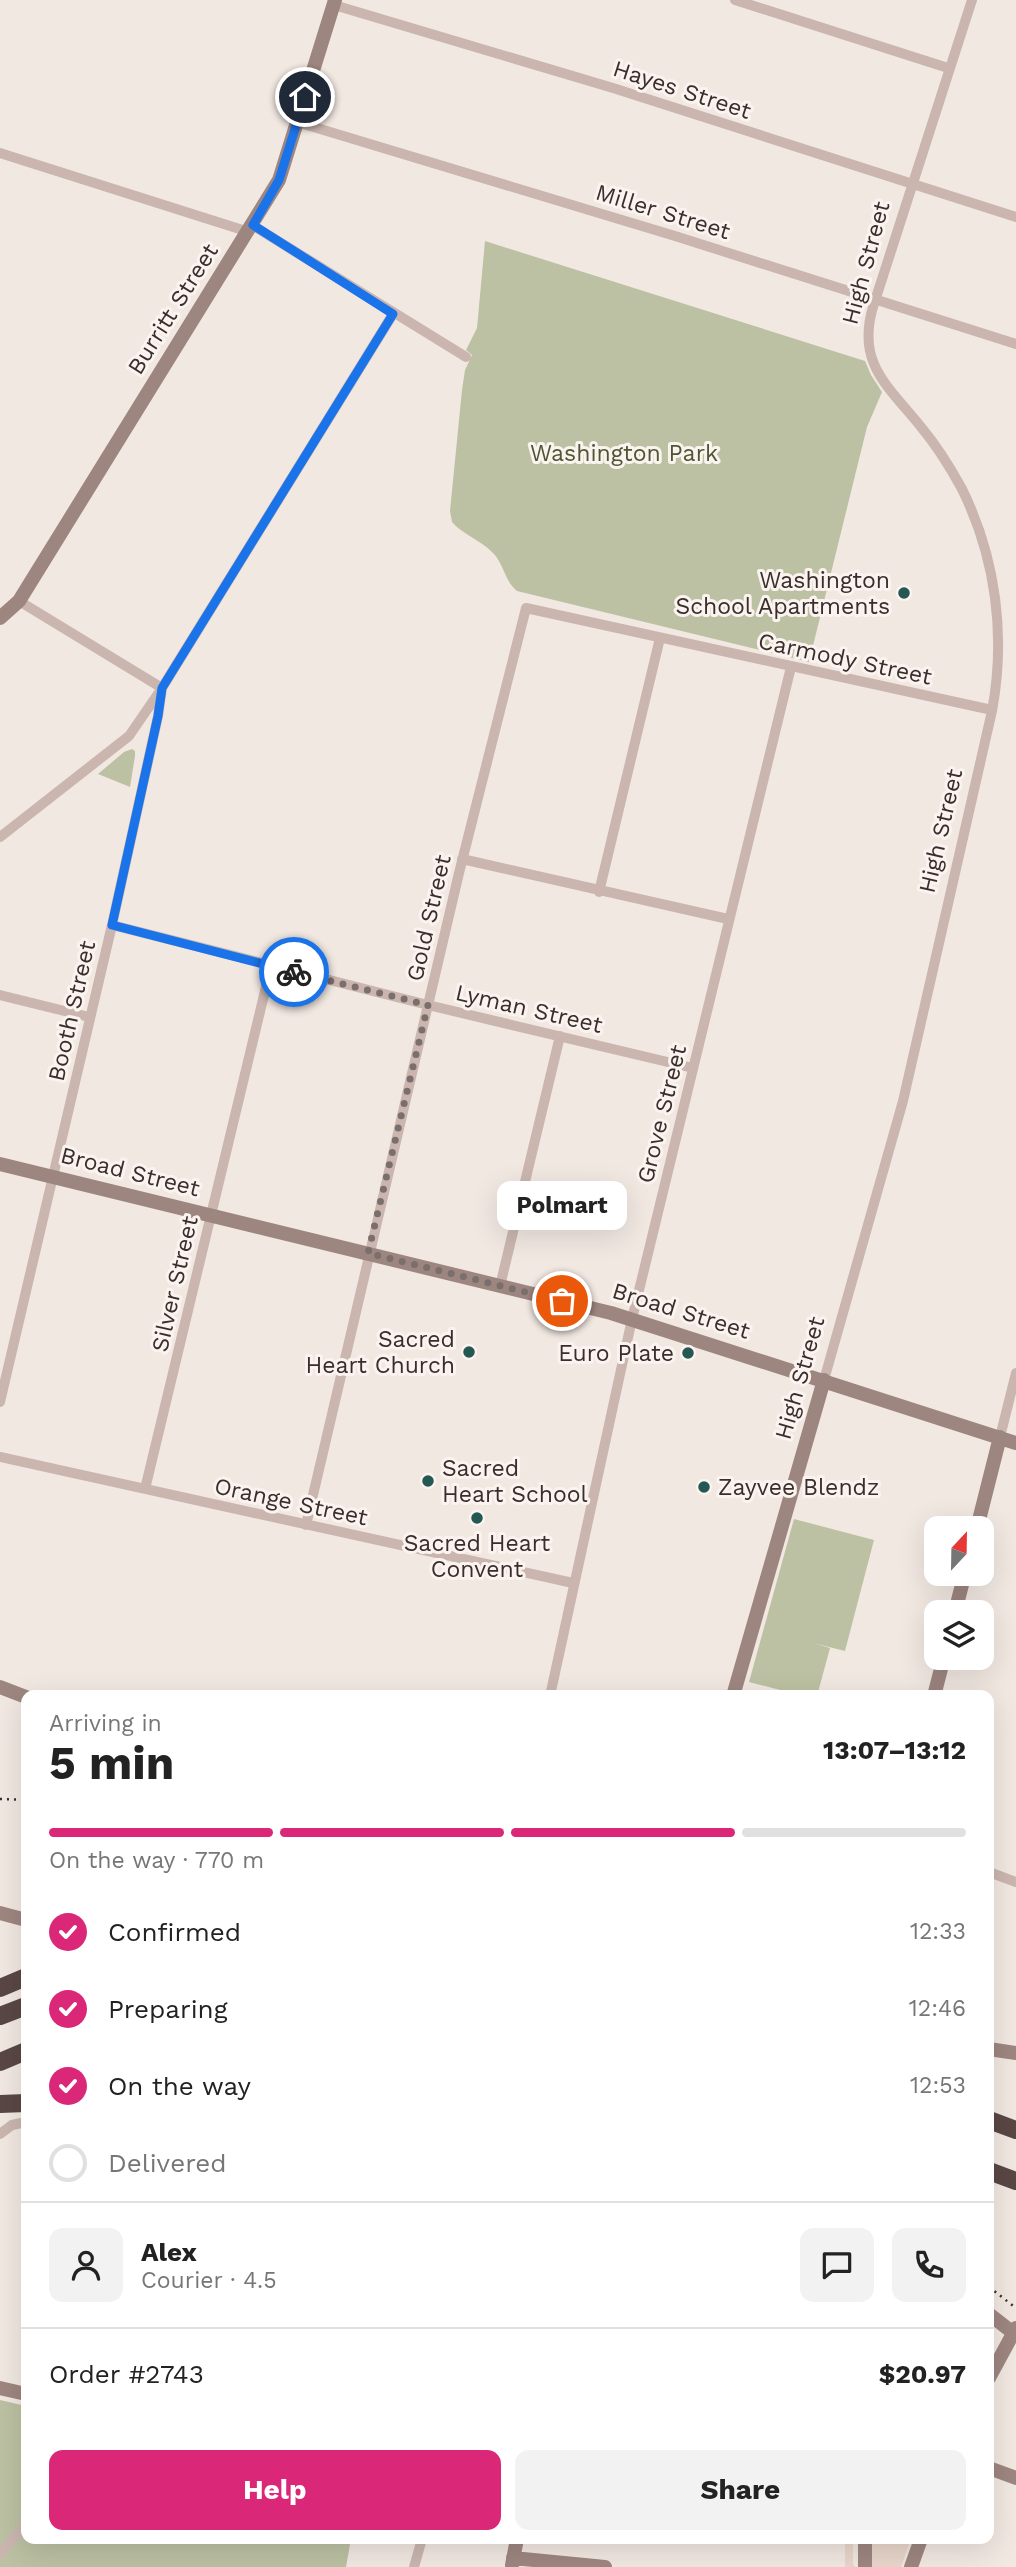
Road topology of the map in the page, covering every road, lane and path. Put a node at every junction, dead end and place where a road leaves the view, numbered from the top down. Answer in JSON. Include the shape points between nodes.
{"nodes":[{"id":1,"x":734,"y":0,"type":"edge"},
{"id":2,"x":972,"y":0,"type":"edge"},
{"id":3,"x":335,"y":2,"type":"edge"},
{"id":4,"x":948,"y":68,"type":"junction"},
{"id":5,"x":297,"y":122,"type":"junction"},
{"id":6,"x":0,"y":153,"type":"edge"},
{"id":7,"x":912,"y":183,"type":"junction"},
{"id":8,"x":1016,"y":217,"type":"edge"},
{"id":9,"x":251,"y":229,"type":"junction"},
{"id":10,"x":875,"y":299,"type":"junction"},
{"id":11,"x":393,"y":314,"type":"junction"},
{"id":12,"x":1016,"y":344,"type":"edge"},
{"id":13,"x":466,"y":356,"type":"dead end"},
{"id":14,"x":19,"y":601,"type":"junction"},
{"id":15,"x":526,"y":608,"type":"joint"},
{"id":16,"x":0,"y":618,"type":"edge"},
{"id":17,"x":660,"y":638,"type":"junction"},
{"id":18,"x":790,"y":667,"type":"junction"},
{"id":19,"x":162,"y":688,"type":"junction"},
{"id":20,"x":992,"y":710,"type":"junction"},
{"id":21,"x":0,"y":837,"type":"edge"},
{"id":22,"x":463,"y":859,"type":"junction"},
{"id":23,"x":599,"y":892,"type":"junction"},
{"id":24,"x":728,"y":919,"type":"junction"},
{"id":25,"x":112,"y":925,"type":"junction"},
{"id":26,"x":271,"y":966,"type":"junction"},
{"id":27,"x":0,"y":995,"type":"edge"},
{"id":28,"x":428,"y":1005,"type":"junction"},
{"id":29,"x":89,"y":1017,"type":"junction"},
{"id":30,"x":560,"y":1036,"type":"junction"},
{"id":31,"x":693,"y":1068,"type":"junction"},
{"id":32,"x":0,"y":1164,"type":"edge"},
{"id":33,"x":53,"y":1177,"type":"junction"},
{"id":34,"x":211,"y":1215,"type":"junction"},
{"id":35,"x":368,"y":1253,"type":"junction"},
{"id":36,"x":500,"y":1286,"type":"junction"},
{"id":37,"x":632,"y":1319,"type":"junction"},
{"id":38,"x":1016,"y":1373,"type":"edge"},
{"id":39,"x":824,"y":1380,"type":"junction"},
{"id":40,"x":0,"y":1402,"type":"edge"},
{"id":41,"x":1000,"y":1437,"type":"junction"},
{"id":42,"x":1016,"y":1443,"type":"edge"},
{"id":43,"x":0,"y":1457,"type":"edge"},
{"id":44,"x":145,"y":1489,"type":"junction"},
{"id":45,"x":980,"y":1516,"type":"edge"},
{"id":46,"x":306,"y":1525,"type":"junction"},
{"id":47,"x":573,"y":1583,"type":"junction"},
{"id":48,"x":941,"y":1670,"type":"edge"},
{"id":49,"x":0,"y":1687,"type":"edge"},
{"id":50,"x":551,"y":1690,"type":"edge"},
{"id":51,"x":735,"y":1690,"type":"edge"},
{"id":52,"x":936,"y":1690,"type":"edge"},
{"id":53,"x":21,"y":1695,"type":"edge"},
{"id":54,"x":994,"y":1874,"type":"edge"},
{"id":55,"x":1016,"y":1882,"type":"edge"},
{"id":56,"x":0,"y":1913,"type":"edge"},
{"id":57,"x":21,"y":1919,"type":"edge"},
{"id":58,"x":21,"y":1979,"type":"edge"},
{"id":59,"x":0,"y":1988,"type":"edge"},
{"id":60,"x":21,"y":2008,"type":"edge"},
{"id":61,"x":0,"y":2016,"type":"edge"},
{"id":62,"x":994,"y":2050,"type":"edge"},
{"id":63,"x":1016,"y":2053,"type":"edge"},
{"id":64,"x":21,"y":2054,"type":"edge"},
{"id":65,"x":0,"y":2062,"type":"edge"},
{"id":66,"x":21,"y":2103,"type":"edge"},
{"id":67,"x":0,"y":2104,"type":"edge"},
{"id":68,"x":994,"y":2122,"type":"edge"},
{"id":69,"x":21,"y":2123,"type":"edge"},
{"id":70,"x":1016,"y":2130,"type":"edge"},
{"id":71,"x":0,"y":2134,"type":"edge"},
{"id":72,"x":994,"y":2173,"type":"edge"},
{"id":73,"x":994,"y":2174,"type":"edge"},
{"id":74,"x":1016,"y":2181,"type":"edge"},
{"id":75,"x":1016,"y":2188,"type":"edge"},
{"id":76,"x":994,"y":2317,"type":"edge"},
{"id":77,"x":1015,"y":2332,"type":"edge"},
{"id":78,"x":994,"y":2369,"type":"edge"},
{"id":79,"x":0,"y":2388,"type":"edge"},
{"id":80,"x":21,"y":2393,"type":"edge"},
{"id":81,"x":994,"y":2470,"type":"edge"},
{"id":82,"x":1016,"y":2478,"type":"edge"},
{"id":83,"x":21,"y":2530,"type":"edge"},
{"id":84,"x":421,"y":2544,"type":"edge"},
{"id":85,"x":516,"y":2544,"type":"edge"},
{"id":86,"x":865,"y":2544,"type":"edge"},
{"id":87,"x":919,"y":2544,"type":"edge"},
{"id":88,"x":0,"y":2553,"type":"edge"},
{"id":89,"x":512,"y":2563,"type":"edge"},
{"id":90,"x":414,"y":2567,"type":"edge"},
{"id":91,"x":605,"y":2567,"type":"edge"},
{"id":92,"x":865,"y":2567,"type":"edge"},
{"id":93,"x":911,"y":2567,"type":"edge"}],
"edges":[{"from":1,"to":4,"type":"street"},
{"from":2,"to":4,"type":"street","name":"High Street"},
{"from":3,"to":5,"type":"street","name":"Burritt Street"},
{"from":3,"to":7,"type":"street","name":"Hayes Street"},
{"from":4,"to":7,"type":"street","name":"High Street"},
{"from":5,"to":9,"type":"street","name":"Burritt Street","via":[[279,180]]},
{"from":5,"to":10,"type":"street","name":"Miller Street"},
{"from":6,"to":9,"type":"street"},
{"from":7,"to":8,"type":"street","name":"Hayes Street"},
{"from":7,"to":10,"type":"street","name":"High Street"},
{"from":9,"to":11,"type":"street"},
{"from":9,"to":14,"type":"street","name":"Burritt Street"},
{"from":10,"to":12,"type":"street","name":"Miller Street"},
{"from":10,"to":20,"type":"street","name":"High Street","via":[[868,335],[874,366],[946,461],[969,505],[986,554],[995,591],[999,643]]},
{"from":11,"to":13,"type":"street"},
{"from":11,"to":19,"type":"street","name":"Booth Street"},
{"from":14,"to":16,"type":"street","name":"Burritt Street"},
{"from":14,"to":19,"type":"street"},
{"from":15,"to":17,"type":"street","name":"Carmody Street"},
{"from":15,"to":22,"type":"street","name":"Gold Street"},
{"from":17,"to":18,"type":"street","name":"Carmody Street"},
{"from":17,"to":23,"type":"street"},
{"from":18,"to":20,"type":"street","name":"Carmody Street"},
{"from":18,"to":24,"type":"street","name":"Grove Street"},
{"from":19,"to":21,"type":"street","via":[[129,736]]},
{"from":19,"to":25,"type":"street","name":"Booth Street"},
{"from":20,"to":39,"type":"street","name":"High Street","via":[[903,1101]]},
{"from":22,"to":23,"type":"street"},
{"from":22,"to":28,"type":"street","name":"Gold Street"},
{"from":23,"to":24,"type":"street"},
{"from":24,"to":31,"type":"street","name":"Grove Street"},
{"from":25,"to":26,"type":"street","name":"Lyman Street"},
{"from":25,"to":29,"type":"street","name":"Booth Street"},
{"from":26,"to":28,"type":"street","name":"Lyman Street"},
{"from":26,"to":34,"type":"street","name":"Silver Street"},
{"from":27,"to":29,"type":"street"},
{"from":28,"to":30,"type":"street","name":"Lyman Street"},
{"from":28,"to":35,"type":"street","name":"Gold Street"},
{"from":29,"to":33,"type":"street","name":"Booth Street"},
{"from":30,"to":31,"type":"street","name":"Lyman Street"},
{"from":30,"to":36,"type":"street"},
{"from":31,"to":37,"type":"street","name":"Grove Street"},
{"from":32,"to":33,"type":"street","name":"Broad Street"},
{"from":33,"to":34,"type":"street","name":"Broad Street"},
{"from":33,"to":40,"type":"street","name":"Booth Street"},
{"from":34,"to":35,"type":"street","name":"Broad Street"},
{"from":34,"to":44,"type":"street","name":"Silver Street"},
{"from":35,"to":36,"type":"street","name":"Broad Street"},
{"from":35,"to":46,"type":"street","name":"Gold Street"},
{"from":36,"to":37,"type":"street","name":"Broad Street"},
{"from":37,"to":39,"type":"street","name":"Broad Street"},
{"from":37,"to":47,"type":"street","name":"Grove Street"},
{"from":38,"to":41,"type":"street"},
{"from":39,"to":41,"type":"street","name":"Broad Street"},
{"from":39,"to":51,"type":"street","name":"High Street"},
{"from":41,"to":42,"type":"street","name":"Broad Street"},
{"from":41,"to":45,"type":"street"},
{"from":43,"to":44,"type":"street","name":"Orange Street"},
{"from":44,"to":46,"type":"street","name":"Orange Street"},
{"from":46,"to":47,"type":"street","name":"Orange Street"},
{"from":47,"to":50,"type":"street","name":"Grove Street"},
{"from":48,"to":52,"type":"street"},
{"from":49,"to":53,"type":"street"},
{"from":54,"to":55,"type":"street"},
{"from":56,"to":57,"type":"street"},
{"from":58,"to":59,"type":"highway"},
{"from":60,"to":61,"type":"highway"},
{"from":62,"to":63,"type":"street"},
{"from":64,"to":65,"type":"highway"},
{"from":66,"to":67,"type":"highway"},
{"from":68,"to":70,"type":"highway"},
{"from":69,"to":71,"type":"street"},
{"from":72,"to":74,"type":"highway"},
{"from":73,"to":75,"type":"highway"},
{"from":76,"to":77,"type":"street"},
{"from":77,"to":78,"type":"street"},
{"from":79,"to":80,"type":"street"},
{"from":81,"to":82,"type":"street"},
{"from":83,"to":88,"type":"street"},
{"from":84,"to":90,"type":"street"},
{"from":85,"to":89,"type":"street"},
{"from":86,"to":92,"type":"street"},
{"from":87,"to":93,"type":"street"},
{"from":89,"to":91,"type":"street"}]}
